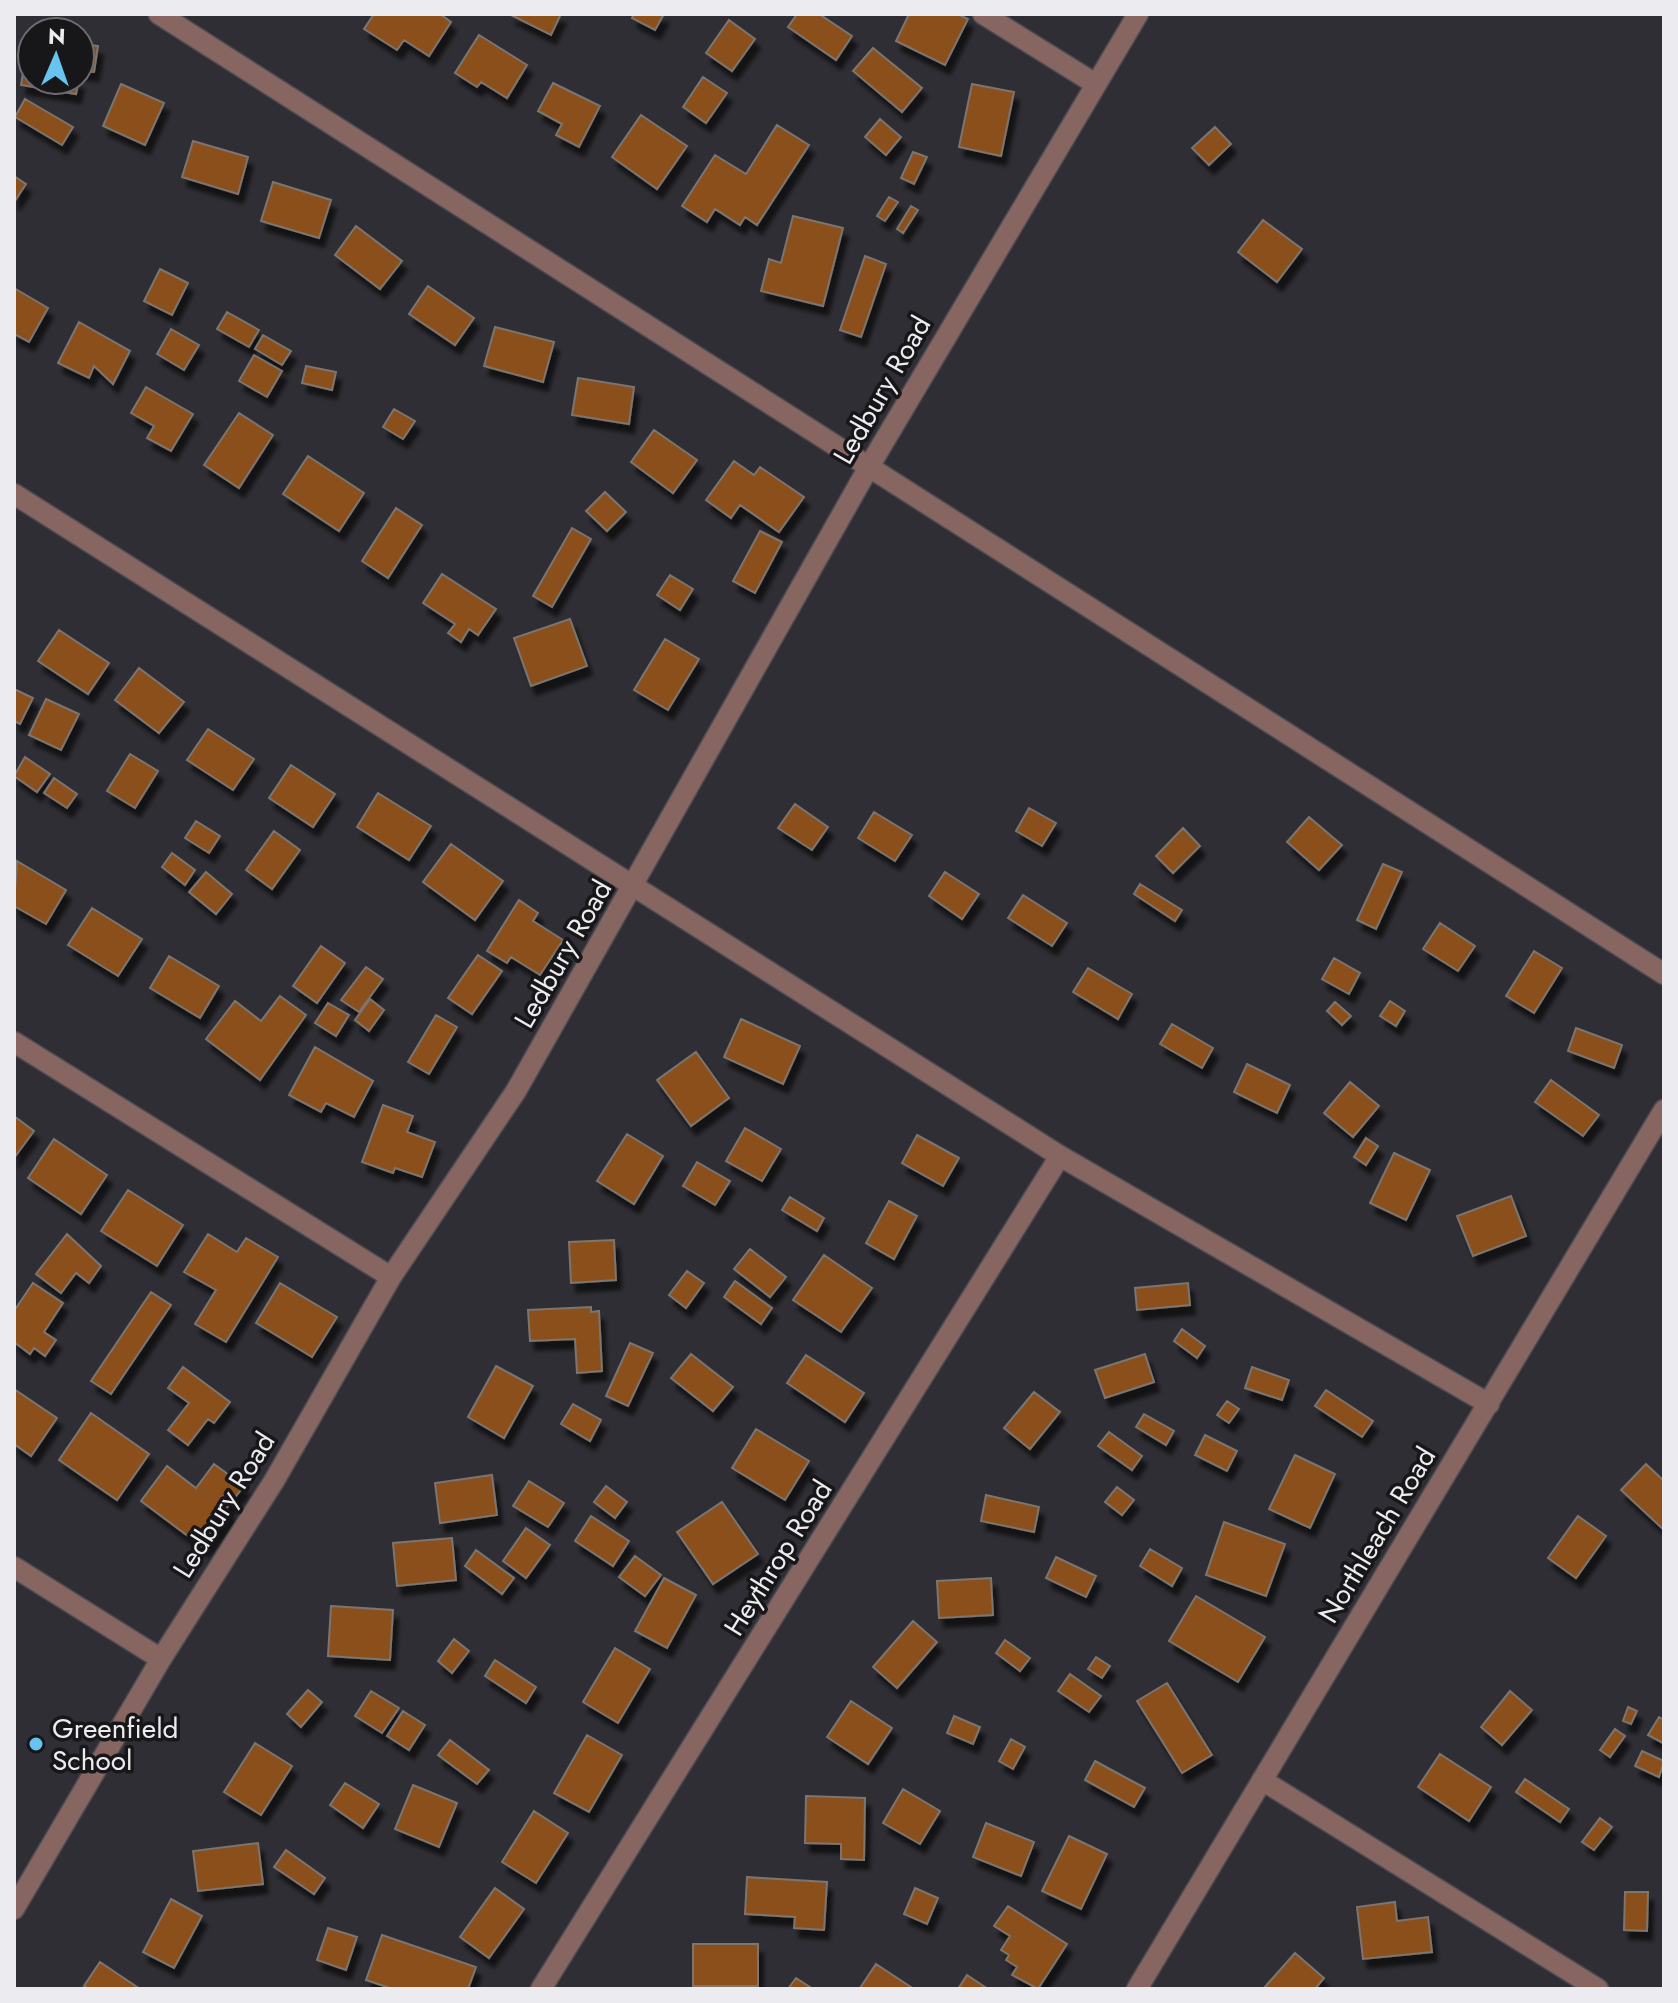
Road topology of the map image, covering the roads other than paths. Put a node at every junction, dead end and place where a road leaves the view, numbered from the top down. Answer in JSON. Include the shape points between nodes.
{"nodes":[{"id":1,"x":159,"y":14,"type":"edge"},
{"id":2,"x":983,"y":14,"type":"edge"},
{"id":3,"x":1138,"y":14,"type":"edge"},
{"id":4,"x":1094,"y":83,"type":"junction"},
{"id":5,"x":870,"y":465,"type":"junction"},
{"id":6,"x":14,"y":494,"type":"edge"},
{"id":7,"x":635,"y":886,"type":"junction"},
{"id":8,"x":1664,"y":974,"type":"edge"},
{"id":9,"x":14,"y":1042,"type":"edge"},
{"id":10,"x":1664,"y":1110,"type":"edge"},
{"id":11,"x":1060,"y":1156,"type":"junction"},
{"id":12,"x":391,"y":1277,"type":"junction"},
{"id":13,"x":1489,"y":1404,"type":"junction"},
{"id":14,"x":14,"y":1567,"type":"edge"},
{"id":15,"x":161,"y":1659,"type":"junction"},
{"id":16,"x":1262,"y":1780,"type":"junction"},
{"id":17,"x":14,"y":1909,"type":"edge"},
{"id":18,"x":541,"y":1989,"type":"edge"},
{"id":19,"x":1137,"y":1989,"type":"edge"},
{"id":20,"x":1598,"y":1989,"type":"edge"}],
"edges":[{"from":1,"to":5,"type":"street"},
{"from":2,"to":4,"type":"street"},
{"from":3,"to":4,"type":"street","name":"Ledbury Road"},
{"from":4,"to":5,"type":"street","name":"Ledbury Road"},
{"from":5,"to":7,"type":"street","name":"Ledbury Road"},
{"from":5,"to":8,"type":"street"},
{"from":6,"to":7,"type":"street"},
{"from":7,"to":11,"type":"street"},
{"from":7,"to":12,"type":"street","name":"Ledbury Road","via":[[516,1091]]},
{"from":9,"to":12,"type":"street"},
{"from":10,"to":13,"type":"street","name":"Northleach Road"},
{"from":11,"to":13,"type":"street"},
{"from":11,"to":18,"type":"street","name":"Heythrop Road"},
{"from":12,"to":15,"type":"street","name":"Ledbury Road","via":[[274,1481]]},
{"from":13,"to":16,"type":"street","name":"Northleach Road"},
{"from":14,"to":15,"type":"street"},
{"from":15,"to":17,"type":"street","name":"Ledbury Road"},
{"from":16,"to":19,"type":"street","name":"Northleach Road"},
{"from":16,"to":20,"type":"street"}]}
